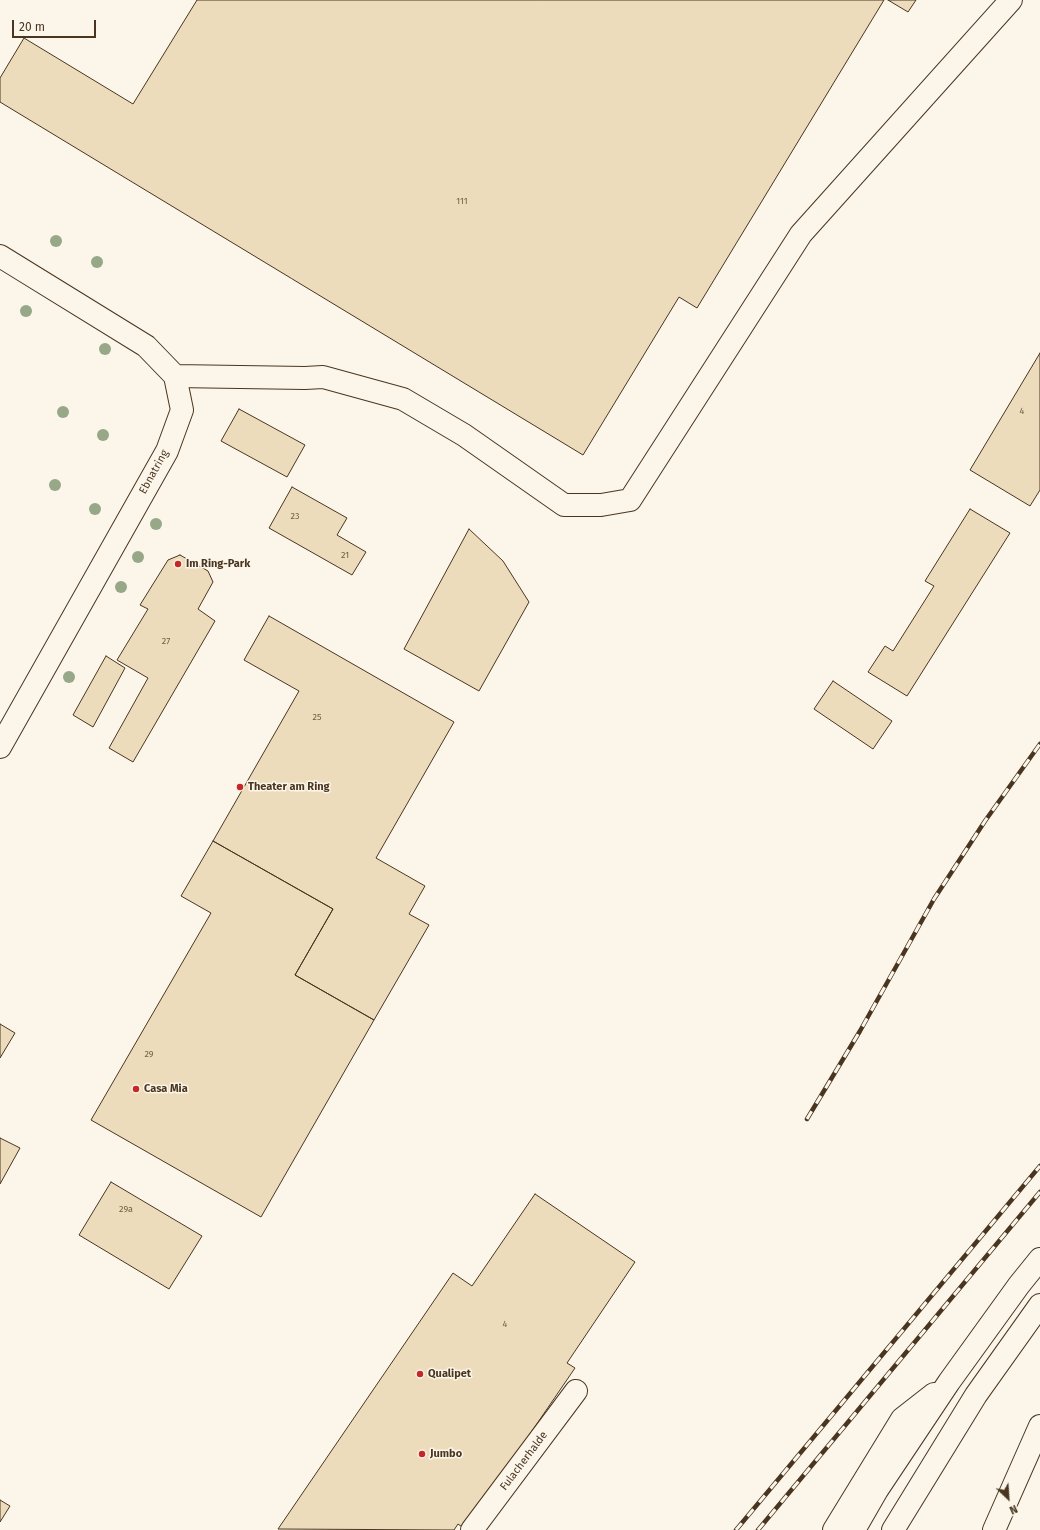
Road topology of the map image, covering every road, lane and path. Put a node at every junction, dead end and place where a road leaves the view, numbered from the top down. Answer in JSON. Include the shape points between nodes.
{"nodes":[{"id":1,"x":1011,"y":0,"type":"edge"},
{"id":2,"x":0,"y":256,"type":"edge"},
{"id":3,"x":175,"y":376,"type":"junction"},
{"id":4,"x":0,"y":747,"type":"edge"},
{"id":5,"x":1040,"y":1259,"type":"edge"},
{"id":6,"x":1040,"y":1305,"type":"edge"},
{"id":7,"x":949,"y":1382,"type":"junction"},
{"id":8,"x":576,"y":1391,"type":"dead end"},
{"id":9,"x":1040,"y":1426,"type":"edge"},
{"id":10,"x":472,"y":1530,"type":"edge"},
{"id":11,"x":834,"y":1530,"type":"edge"},
{"id":12,"x":854,"y":1530,"type":"edge"},
{"id":13,"x":893,"y":1530,"type":"edge"},
{"id":14,"x":994,"y":1530,"type":"edge"}],
"edges":[{"from":1,"to":3,"type":"main road","via":[[801,234],[630,500],[564,505],[464,435],[403,399],[323,377]]},
{"from":2,"to":3,"type":"main road","via":[[146,346]]},
{"from":3,"to":4,"type":"main road","name":"Ebnatring","via":[[182,410],[167,451]]},
{"from":5,"to":7,"type":"main road"},
{"from":6,"to":13,"type":"main road","via":[[976,1395]]},
{"from":7,"to":11,"type":"main road","via":[[902,1419]]},
{"from":7,"to":12,"type":"main road","via":[[877,1490]]},
{"from":8,"to":10,"type":"main road","name":"Fulacherhalde"},
{"from":9,"to":14,"type":"main road"}]}
